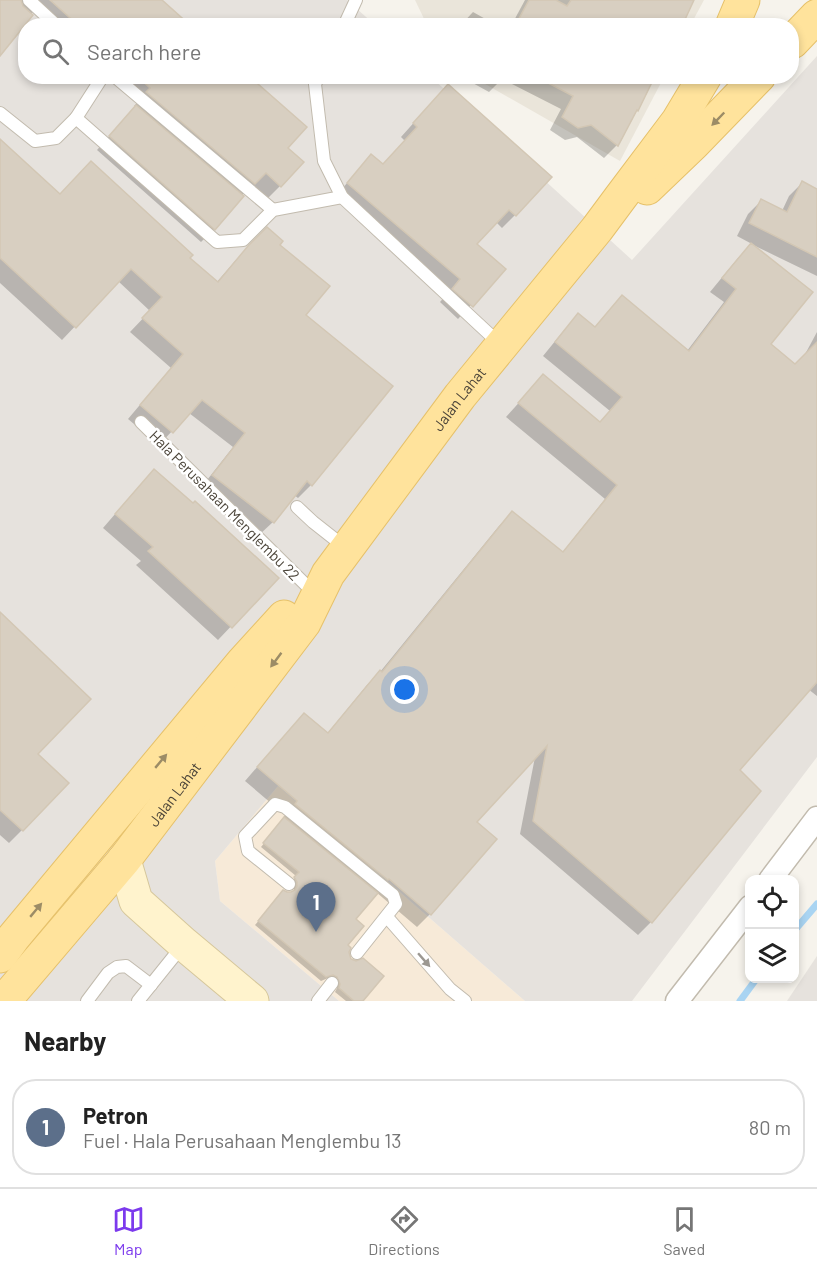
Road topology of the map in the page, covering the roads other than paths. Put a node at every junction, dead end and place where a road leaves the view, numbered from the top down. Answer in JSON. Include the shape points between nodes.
{"nodes":[{"id":1,"x":29,"y":0,"type":"edge"},
{"id":2,"x":356,"y":0,"type":"edge"},
{"id":3,"x":743,"y":0,"type":"edge"},
{"id":4,"x":817,"y":16,"type":"edge"},
{"id":5,"x":48,"y":18,"type":"edge"},
{"id":6,"x":348,"y":18,"type":"edge"},
{"id":7,"x":735,"y":18,"type":"edge"},
{"id":8,"x":799,"y":35,"type":"edge"},
{"id":9,"x":98,"y":84,"type":"edge"},
{"id":10,"x":123,"y":84,"type":"edge"},
{"id":11,"x":315,"y":84,"type":"edge"},
{"id":12,"x":700,"y":84,"type":"edge"},
{"id":13,"x":751,"y":84,"type":"edge"},
{"id":14,"x":0,"y":113,"type":"edge"},
{"id":15,"x":76,"y":118,"type":"junction"},
{"id":16,"x":342,"y":197,"type":"junction"},
{"id":17,"x":273,"y":210,"type":"junction"},
{"id":18,"x":597,"y":230,"type":"junction"},
{"id":19,"x":502,"y":345,"type":"junction"},
{"id":20,"x":141,"y":422,"type":"dead end"},
{"id":21,"x":297,"y":507,"type":"dead end"},
{"id":22,"x":328,"y":570,"type":"junction"},
{"id":23,"x":817,"y":818,"type":"edge"},
{"id":24,"x":124,"y":860,"type":"junction"},
{"id":25,"x":773,"y":875,"type":"edge"},
{"id":26,"x":289,"y":884,"type":"dead end"},
{"id":27,"x":90,"y":901,"type":"junction"},
{"id":28,"x":136,"y":901,"type":"junction"},
{"id":29,"x":745,"y":913,"type":"edge"},
{"id":30,"x":387,"y":917,"type":"junction"},
{"id":31,"x":4,"y":941,"type":"edge"},
{"id":32,"x":184,"y":944,"type":"junction"},
{"id":33,"x":359,"y":945,"type":"dead end"},
{"id":34,"x":332,"y":983,"type":"dead end"},
{"id":35,"x":151,"y":985,"type":"junction"},
{"id":36,"x":9,"y":999,"type":"edge"},
{"id":37,"x":87,"y":1001,"type":"edge"},
{"id":38,"x":138,"y":1001,"type":"edge"},
{"id":39,"x":252,"y":1001,"type":"edge"},
{"id":40,"x":318,"y":1001,"type":"edge"},
{"id":41,"x":465,"y":1001,"type":"edge"},
{"id":42,"x":677,"y":1001,"type":"edge"}],
"edges":[{"from":1,"to":5,"type":"lane"},
{"from":2,"to":6,"type":"lane"},
{"from":3,"to":7,"type":"main road"},
{"from":4,"to":8,"type":"main road"},
{"from":9,"to":15,"type":"lane"},
{"from":10,"to":17,"type":"lane"},
{"from":11,"to":16,"type":"lane","via":[[324,161]]},
{"from":12,"to":18,"type":"main road","name":"Jalan Lahat","via":[[678,121]]},
{"from":13,"to":18,"type":"main road","name":"Jalan Lahat","one_way":true,"via":[[694,144]]},
{"from":14,"to":15,"type":"lane","via":[[35,141],[56,138]]},
{"from":15,"to":17,"type":"lane","via":[[217,242],[243,240]]},
{"from":16,"to":17,"type":"lane"},
{"from":16,"to":19,"type":"lane"},
{"from":18,"to":19,"type":"main road","name":"Jalan Lahat"},
{"from":19,"to":22,"type":"main road","name":"Jalan Lahat"},
{"from":20,"to":22,"type":"lane","name":"Hala Perusahaan Menglembu 22"},
{"from":21,"to":22,"type":"lane","via":[[313,522]]},
{"from":22,"to":24,"type":"main road","name":"Jalan Lahat","one_way":true,"via":[[304,623]]},
{"from":31,"to":22,"type":"main road","name":"Jalan Lahat","one_way":true},
{"from":23,"to":25,"type":"street"},
{"from":24,"to":27,"type":"main road","name":"Jalan Lahat"},
{"from":24,"to":28,"type":"street"},
{"from":26,"to":30,"type":"lane","via":[[248,850],[245,836],[275,804],[285,807],[393,895],[396,904]]},
{"from":27,"to":28,"type":"street"},
{"from":27,"to":36,"type":"main road","name":"Jalan Lahat"},
{"from":28,"to":32,"type":"street"},
{"from":29,"to":42,"type":"street"},
{"from":30,"to":33,"type":"lane"},
{"from":30,"to":41,"type":"lane","one_way":true},
{"from":32,"to":35,"type":"lane"},
{"from":32,"to":39,"type":"street"},
{"from":34,"to":40,"type":"lane"},
{"from":35,"to":37,"type":"lane","via":[[126,966],[117,967]]},
{"from":35,"to":38,"type":"lane"}]}
